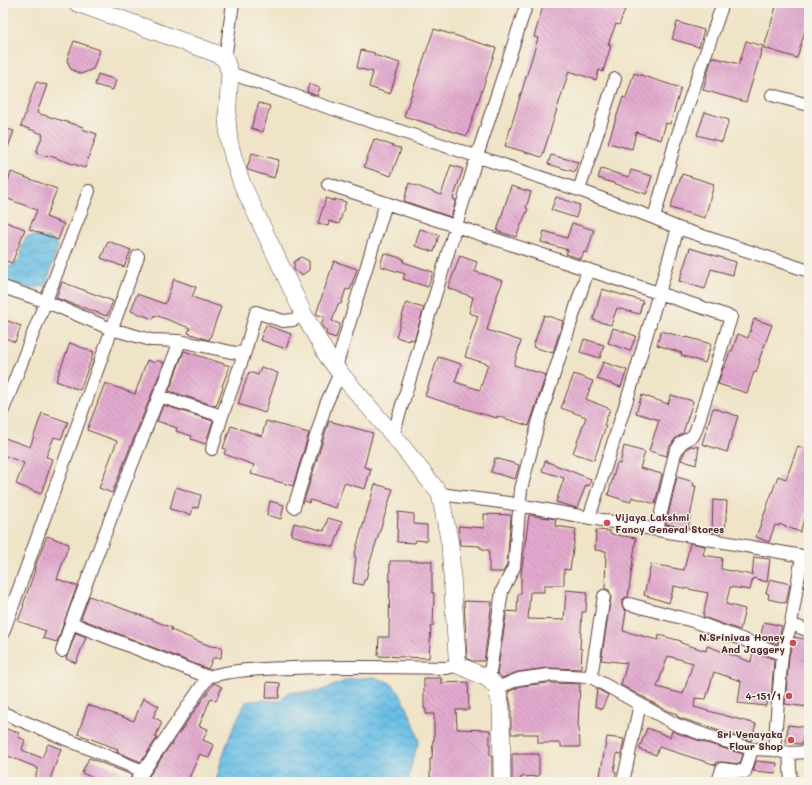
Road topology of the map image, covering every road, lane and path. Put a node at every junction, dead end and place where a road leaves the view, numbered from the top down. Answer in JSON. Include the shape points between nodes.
{"nodes":[{"id":1,"x":77,"y":3,"type":"edge"},
{"id":2,"x":233,"y":3,"type":"edge"},
{"id":3,"x":527,"y":3,"type":"edge"},
{"id":4,"x":723,"y":3,"type":"edge"},
{"id":5,"x":227,"y":66,"type":"junction"},
{"id":6,"x":615,"y":79,"type":"dead end"},
{"id":7,"x":772,"y":95,"type":"dead end"},
{"id":8,"x":809,"y":105,"type":"edge"},
{"id":9,"x":477,"y":156,"type":"junction"},
{"id":10,"x":328,"y":184,"type":"dead end"},
{"id":11,"x":579,"y":190,"type":"junction"},
{"id":12,"x":89,"y":191,"type":"dead end"},
{"id":13,"x":386,"y":203,"type":"junction"},
{"id":14,"x":654,"y":218,"type":"junction"},
{"id":15,"x":457,"y":226,"type":"junction"},
{"id":16,"x":678,"y":228,"type":"junction"},
{"id":17,"x":138,"y":256,"type":"dead end"},
{"id":18,"x":588,"y":270,"type":"junction"},
{"id":19,"x":809,"y":271,"type":"edge"},
{"id":20,"x":3,"y":287,"type":"edge"},
{"id":21,"x":659,"y":293,"type":"junction"},
{"id":22,"x":47,"y":302,"type":"junction"},
{"id":23,"x":304,"y":315,"type":"junction"},
{"id":24,"x":111,"y":329,"type":"junction"},
{"id":25,"x":180,"y":341,"type":"junction"},
{"id":26,"x":245,"y":352,"type":"junction"},
{"id":27,"x":338,"y":370,"type":"junction"},
{"id":28,"x":159,"y":396,"type":"junction"},
{"id":29,"x":3,"y":410,"type":"edge"},
{"id":30,"x":222,"y":416,"type":"junction"},
{"id":31,"x":393,"y":435,"type":"junction"},
{"id":32,"x":212,"y":449,"type":"dead end"},
{"id":33,"x":440,"y":494,"type":"junction"},
{"id":34,"x":519,"y":505,"type":"junction"},
{"id":35,"x":294,"y":507,"type":"dead end"},
{"id":36,"x":589,"y":518,"type":"junction"},
{"id":37,"x":656,"y":530,"type":"junction"},
{"id":38,"x":604,"y":596,"type":"dead end"},
{"id":39,"x":629,"y":604,"type":"dead end"},
{"id":40,"x":72,"y":623,"type":"junction"},
{"id":41,"x":791,"y":624,"type":"junction"},
{"id":42,"x":809,"y":631,"type":"edge"},
{"id":43,"x":3,"y":633,"type":"edge"},
{"id":44,"x":62,"y":651,"type":"dead end"},
{"id":45,"x":782,"y":654,"type":"junction"},
{"id":46,"x":458,"y":665,"type":"junction"},
{"id":47,"x":208,"y":677,"type":"junction"},
{"id":48,"x":591,"y":677,"type":"junction"},
{"id":49,"x":493,"y":683,"type":"junction"},
{"id":50,"x":640,"y":704,"type":"junction"},
{"id":51,"x":3,"y":713,"type":"edge"},
{"id":52,"x":752,"y":749,"type":"junction"},
{"id":53,"x":774,"y":750,"type":"junction"},
{"id":54,"x":809,"y":752,"type":"edge"},
{"id":55,"x":789,"y":753,"type":"junction"},
{"id":56,"x":143,"y":771,"type":"junction"},
{"id":57,"x":136,"y":782,"type":"edge"},
{"id":58,"x":502,"y":782,"type":"edge"},
{"id":59,"x":623,"y":782,"type":"edge"},
{"id":60,"x":718,"y":782,"type":"edge"},
{"id":61,"x":790,"y":782,"type":"edge"}],
"edges":[{"from":1,"to":5,"type":"street","via":[[215,53]]},
{"from":2,"to":5,"type":"street"},
{"from":3,"to":9,"type":"street"},
{"from":4,"to":14,"type":"street","via":[[675,143]]},
{"from":5,"to":9,"type":"street","via":[[324,106]]},
{"from":5,"to":23,"type":"street","via":[[227,119],[234,160],[242,184]]},
{"from":6,"to":11,"type":"street"},
{"from":7,"to":8,"type":"street"},
{"from":9,"to":11,"type":"street"},
{"from":9,"to":15,"type":"street"},
{"from":10,"to":13,"type":"street"},
{"from":11,"to":14,"type":"street"},
{"from":12,"to":22,"type":"street"},
{"from":13,"to":15,"type":"street"},
{"from":13,"to":27,"type":"street"},
{"from":14,"to":16,"type":"street"},
{"from":15,"to":18,"type":"street"},
{"from":15,"to":31,"type":"street"},
{"from":16,"to":19,"type":"street"},
{"from":16,"to":21,"type":"street"},
{"from":17,"to":24,"type":"street"},
{"from":18,"to":21,"type":"street"},
{"from":18,"to":34,"type":"street","via":[[539,420]]},
{"from":20,"to":22,"type":"street"},
{"from":21,"to":36,"type":"street"},
{"from":21,"to":37,"type":"street","via":[[731,317],[696,430],[693,436],[681,443],[675,453]]},
{"from":22,"to":24,"type":"street"},
{"from":22,"to":29,"type":"street"},
{"from":23,"to":26,"type":"street","via":[[283,321],[256,312]]},
{"from":23,"to":27,"type":"street"},
{"from":24,"to":25,"type":"street","via":[[151,340]]},
{"from":24,"to":43,"type":"street"},
{"from":25,"to":26,"type":"street","via":[[236,353]]},
{"from":25,"to":28,"type":"street"},
{"from":26,"to":30,"type":"street"},
{"from":27,"to":31,"type":"street"},
{"from":27,"to":35,"type":"street"},
{"from":28,"to":30,"type":"street"},
{"from":28,"to":40,"type":"street"},
{"from":30,"to":32,"type":"street"},
{"from":31,"to":33,"type":"street"},
{"from":33,"to":34,"type":"street"},
{"from":33,"to":46,"type":"street","via":[[450,544]]},
{"from":34,"to":36,"type":"street"},
{"from":34,"to":49,"type":"street","via":[[514,567],[502,591]]},
{"from":36,"to":37,"type":"street"},
{"from":37,"to":41,"type":"street","via":[[802,556]]},
{"from":38,"to":48,"type":"street"},
{"from":39,"to":45,"type":"street","via":[[693,621]]},
{"from":40,"to":44,"type":"street"},
{"from":40,"to":47,"type":"street"},
{"from":41,"to":42,"type":"street"},
{"from":41,"to":45,"type":"street"},
{"from":45,"to":53,"type":"street"},
{"from":46,"to":47,"type":"street","via":[[447,668],[340,666],[260,669]]},
{"from":46,"to":49,"type":"street"},
{"from":47,"to":56,"type":"street"},
{"from":48,"to":49,"type":"street","via":[[548,675]]},
{"from":48,"to":50,"type":"street"},
{"from":49,"to":58,"type":"street","via":[[501,706]]},
{"from":50,"to":52,"type":"street","via":[[677,725]]},
{"from":50,"to":59,"type":"street"},
{"from":51,"to":56,"type":"street"},
{"from":52,"to":53,"type":"street"},
{"from":52,"to":60,"type":"street","via":[[745,772],[722,769]]},
{"from":53,"to":55,"type":"street"},
{"from":54,"to":55,"type":"street"},
{"from":55,"to":61,"type":"street"},
{"from":56,"to":57,"type":"street"}]}
